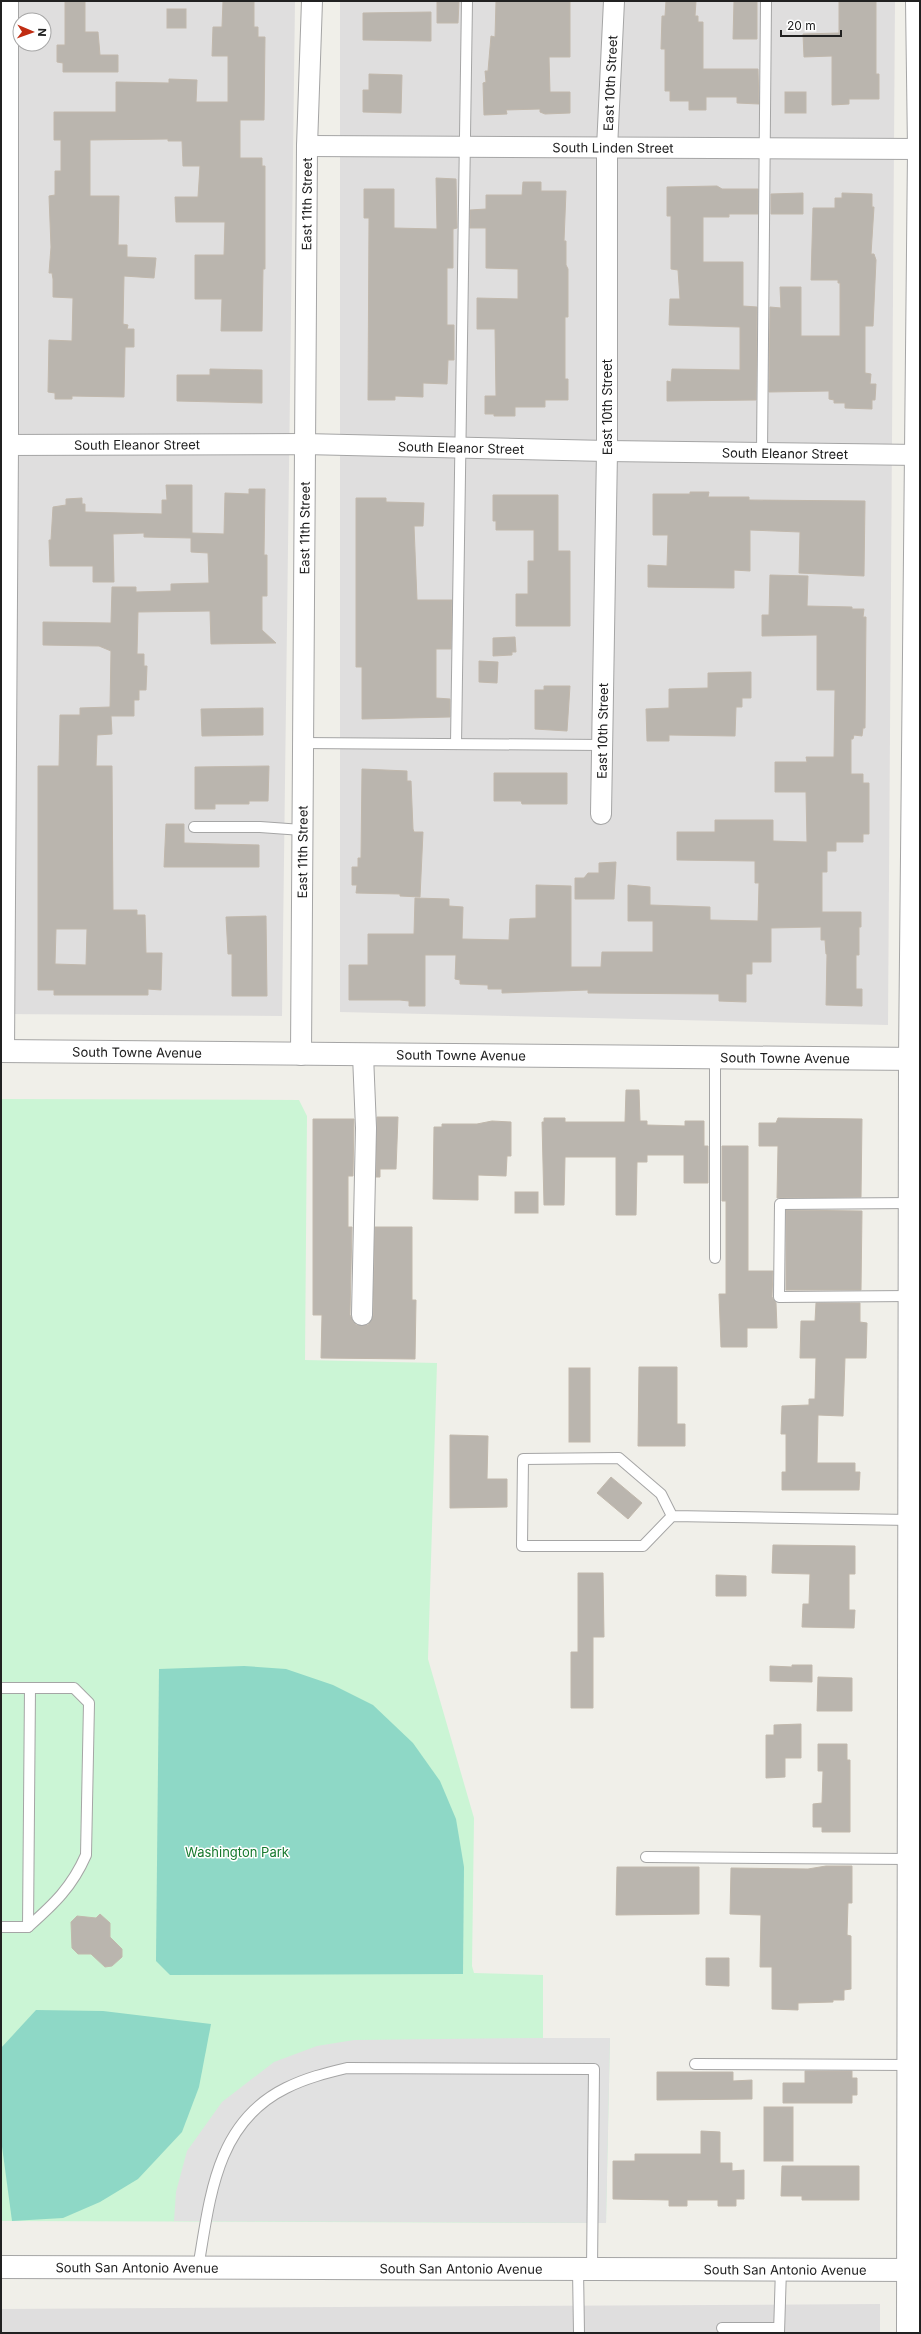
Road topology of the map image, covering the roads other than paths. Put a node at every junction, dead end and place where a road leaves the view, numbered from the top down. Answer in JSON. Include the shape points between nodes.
{"nodes":[{"id":1,"x":8,"y":1,"type":"edge"},
{"id":2,"x":312,"y":1,"type":"edge"},
{"id":3,"x":467,"y":1,"type":"edge"},
{"id":4,"x":614,"y":1,"type":"edge"},
{"id":5,"x":766,"y":1,"type":"edge"},
{"id":6,"x":917,"y":1,"type":"edge"},
{"id":7,"x":307,"y":146,"type":"junction"},
{"id":8,"x":465,"y":147,"type":"junction"},
{"id":9,"x":607,"y":148,"type":"junction"},
{"id":10,"x":766,"y":149,"type":"junction"},
{"id":11,"x":920,"y":150,"type":"edge"},
{"id":12,"x":304,"y":444,"type":"junction"},
{"id":13,"x":5,"y":445,"type":"edge"},
{"id":14,"x":460,"y":447,"type":"junction"},
{"id":15,"x":607,"y":451,"type":"junction"},
{"id":16,"x":762,"y":453,"type":"junction"},
{"id":17,"x":917,"y":455,"type":"edge"},
{"id":18,"x":302,"y":743,"type":"junction"},
{"id":19,"x":456,"y":744,"type":"junction"},
{"id":20,"x":602,"y":745,"type":"junction"},
{"id":21,"x":917,"y":749,"type":"edge"},
{"id":22,"x":601,"y":814,"type":"dead end"},
{"id":23,"x":194,"y":827,"type":"dead end"},
{"id":24,"x":302,"y":830,"type":"junction"},
{"id":25,"x":2,"y":1051,"type":"edge"},
{"id":26,"x":301,"y":1055,"type":"junction"},
{"id":27,"x":363,"y":1055,"type":"junction"},
{"id":28,"x":715,"y":1057,"type":"junction"},
{"id":29,"x":915,"y":1059,"type":"edge"},
{"id":30,"x":910,"y":1203,"type":"junction"},
{"id":31,"x":715,"y":1258,"type":"dead end"},
{"id":32,"x":910,"y":1296,"type":"junction"},
{"id":33,"x":362,"y":1315,"type":"dead end"},
{"id":34,"x":672,"y":1516,"type":"junction"},
{"id":35,"x":910,"y":1520,"type":"junction"},
{"id":36,"x":915,"y":1665,"type":"edge"},
{"id":37,"x":1,"y":1688,"type":"edge"},
{"id":38,"x":30,"y":1688,"type":"junction"},
{"id":39,"x":646,"y":1857,"type":"dead end"},
{"id":40,"x":910,"y":1859,"type":"junction"},
{"id":41,"x":1,"y":1927,"type":"edge"},
{"id":42,"x":28,"y":1927,"type":"junction"},
{"id":43,"x":915,"y":1987,"type":"edge"},
{"id":44,"x":695,"y":2064,"type":"dead end"},
{"id":45,"x":910,"y":2064,"type":"junction"},
{"id":46,"x":915,"y":2142,"type":"edge"},
{"id":47,"x":1,"y":2267,"type":"edge"},
{"id":48,"x":198,"y":2268,"type":"junction"},
{"id":49,"x":585,"y":2269,"type":"junction"},
{"id":50,"x":781,"y":2269,"type":"junction"},
{"id":51,"x":915,"y":2270,"type":"edge"},
{"id":52,"x":722,"y":2328,"type":"dead end"},
{"id":53,"x":779,"y":2331,"type":"edge"},
{"id":54,"x":579,"y":2333,"type":"edge"},
{"id":55,"x":908,"y":2333,"type":"edge"}],
"edges":[{"from":1,"to":13,"type":"street"},
{"from":2,"to":7,"type":"street","name":"East 11th Street"},
{"from":3,"to":8,"type":"lane"},
{"from":4,"to":9,"type":"street","name":"East 10th Street"},
{"from":5,"to":10,"type":"lane"},
{"from":6,"to":11,"type":"street"},
{"from":7,"to":8,"type":"street","name":"South Linden Street"},
{"from":7,"to":12,"type":"street","name":"East 11th Street"},
{"from":8,"to":9,"type":"street","name":"South Linden Street"},
{"from":8,"to":14,"type":"lane"},
{"from":9,"to":10,"type":"street","name":"South Linden Street"},
{"from":9,"to":15,"type":"street","name":"East 10th Street"},
{"from":10,"to":11,"type":"street","name":"South Linden Street"},
{"from":10,"to":16,"type":"lane"},
{"from":11,"to":17,"type":"street"},
{"from":12,"to":13,"type":"street","name":"South Eleanor Street"},
{"from":12,"to":14,"type":"street","name":"South Eleanor Street"},
{"from":12,"to":18,"type":"street","name":"East 11th Street"},
{"from":13,"to":25,"type":"street"},
{"from":14,"to":15,"type":"street","name":"South Eleanor Street"},
{"from":14,"to":19,"type":"lane"},
{"from":15,"to":16,"type":"street","name":"South Eleanor Street"},
{"from":15,"to":20,"type":"street","name":"East 10th Street"},
{"from":16,"to":17,"type":"street","name":"South Eleanor Street"},
{"from":17,"to":21,"type":"street"},
{"from":18,"to":19,"type":"lane"},
{"from":18,"to":24,"type":"street","name":"East 11th Street"},
{"from":19,"to":20,"type":"lane"},
{"from":20,"to":22,"type":"street","name":"East 10th Street"},
{"from":21,"to":29,"type":"street"},
{"from":23,"to":24,"type":"lane"},
{"from":24,"to":26,"type":"street","name":"East 11th Street"},
{"from":25,"to":26,"type":"street","name":"South Towne Avenue"},
{"from":26,"to":27,"type":"street","name":"South Towne Avenue"},
{"from":27,"to":28,"type":"street","name":"South Towne Avenue"},
{"from":27,"to":33,"type":"street","via":[[366,1128]]},
{"from":28,"to":29,"type":"street","name":"South Towne Avenue"},
{"from":28,"to":31,"type":"lane"},
{"from":29,"to":30,"type":"street"},
{"from":30,"to":32,"type":"street"},
{"from":30,"to":32,"type":"lane","via":[[780,1204],[779,1297]]},
{"from":32,"to":35,"type":"street"},
{"from":34,"to":34,"type":"lane","via":[[661,1494],[620,1458],[523,1459],[522,1546],[643,1546]]},
{"from":34,"to":35,"type":"lane"},
{"from":35,"to":36,"type":"street"},
{"from":36,"to":40,"type":"street"},
{"from":37,"to":38,"type":"lane"},
{"from":38,"to":42,"type":"lane"},
{"from":38,"to":42,"type":"lane","via":[[74,1688],[90,1703],[86,1855],[77,1877],[58,1902]]},
{"from":39,"to":40,"type":"lane"},
{"from":40,"to":43,"type":"street"},
{"from":41,"to":42,"type":"lane"},
{"from":43,"to":45,"type":"street"},
{"from":44,"to":45,"type":"lane"},
{"from":45,"to":46,"type":"street"},
{"from":46,"to":51,"type":"street"},
{"from":47,"to":48,"type":"street","name":"South San Antonio Avenue"},
{"from":48,"to":49,"type":"street","name":"South San Antonio Avenue"},
{"from":48,"to":49,"type":"lane","via":[[213,2183],[227,2144],[253,2110],[285,2088],[313,2076],[347,2068],[594,2068]]},
{"from":49,"to":50,"type":"street","name":"South San Antonio Avenue"},
{"from":49,"to":54,"type":"lane"},
{"from":50,"to":51,"type":"street","name":"South San Antonio Avenue"},
{"from":50,"to":53,"type":"lane"},
{"from":51,"to":55,"type":"street"},
{"from":52,"to":53,"type":"lane"}]}
